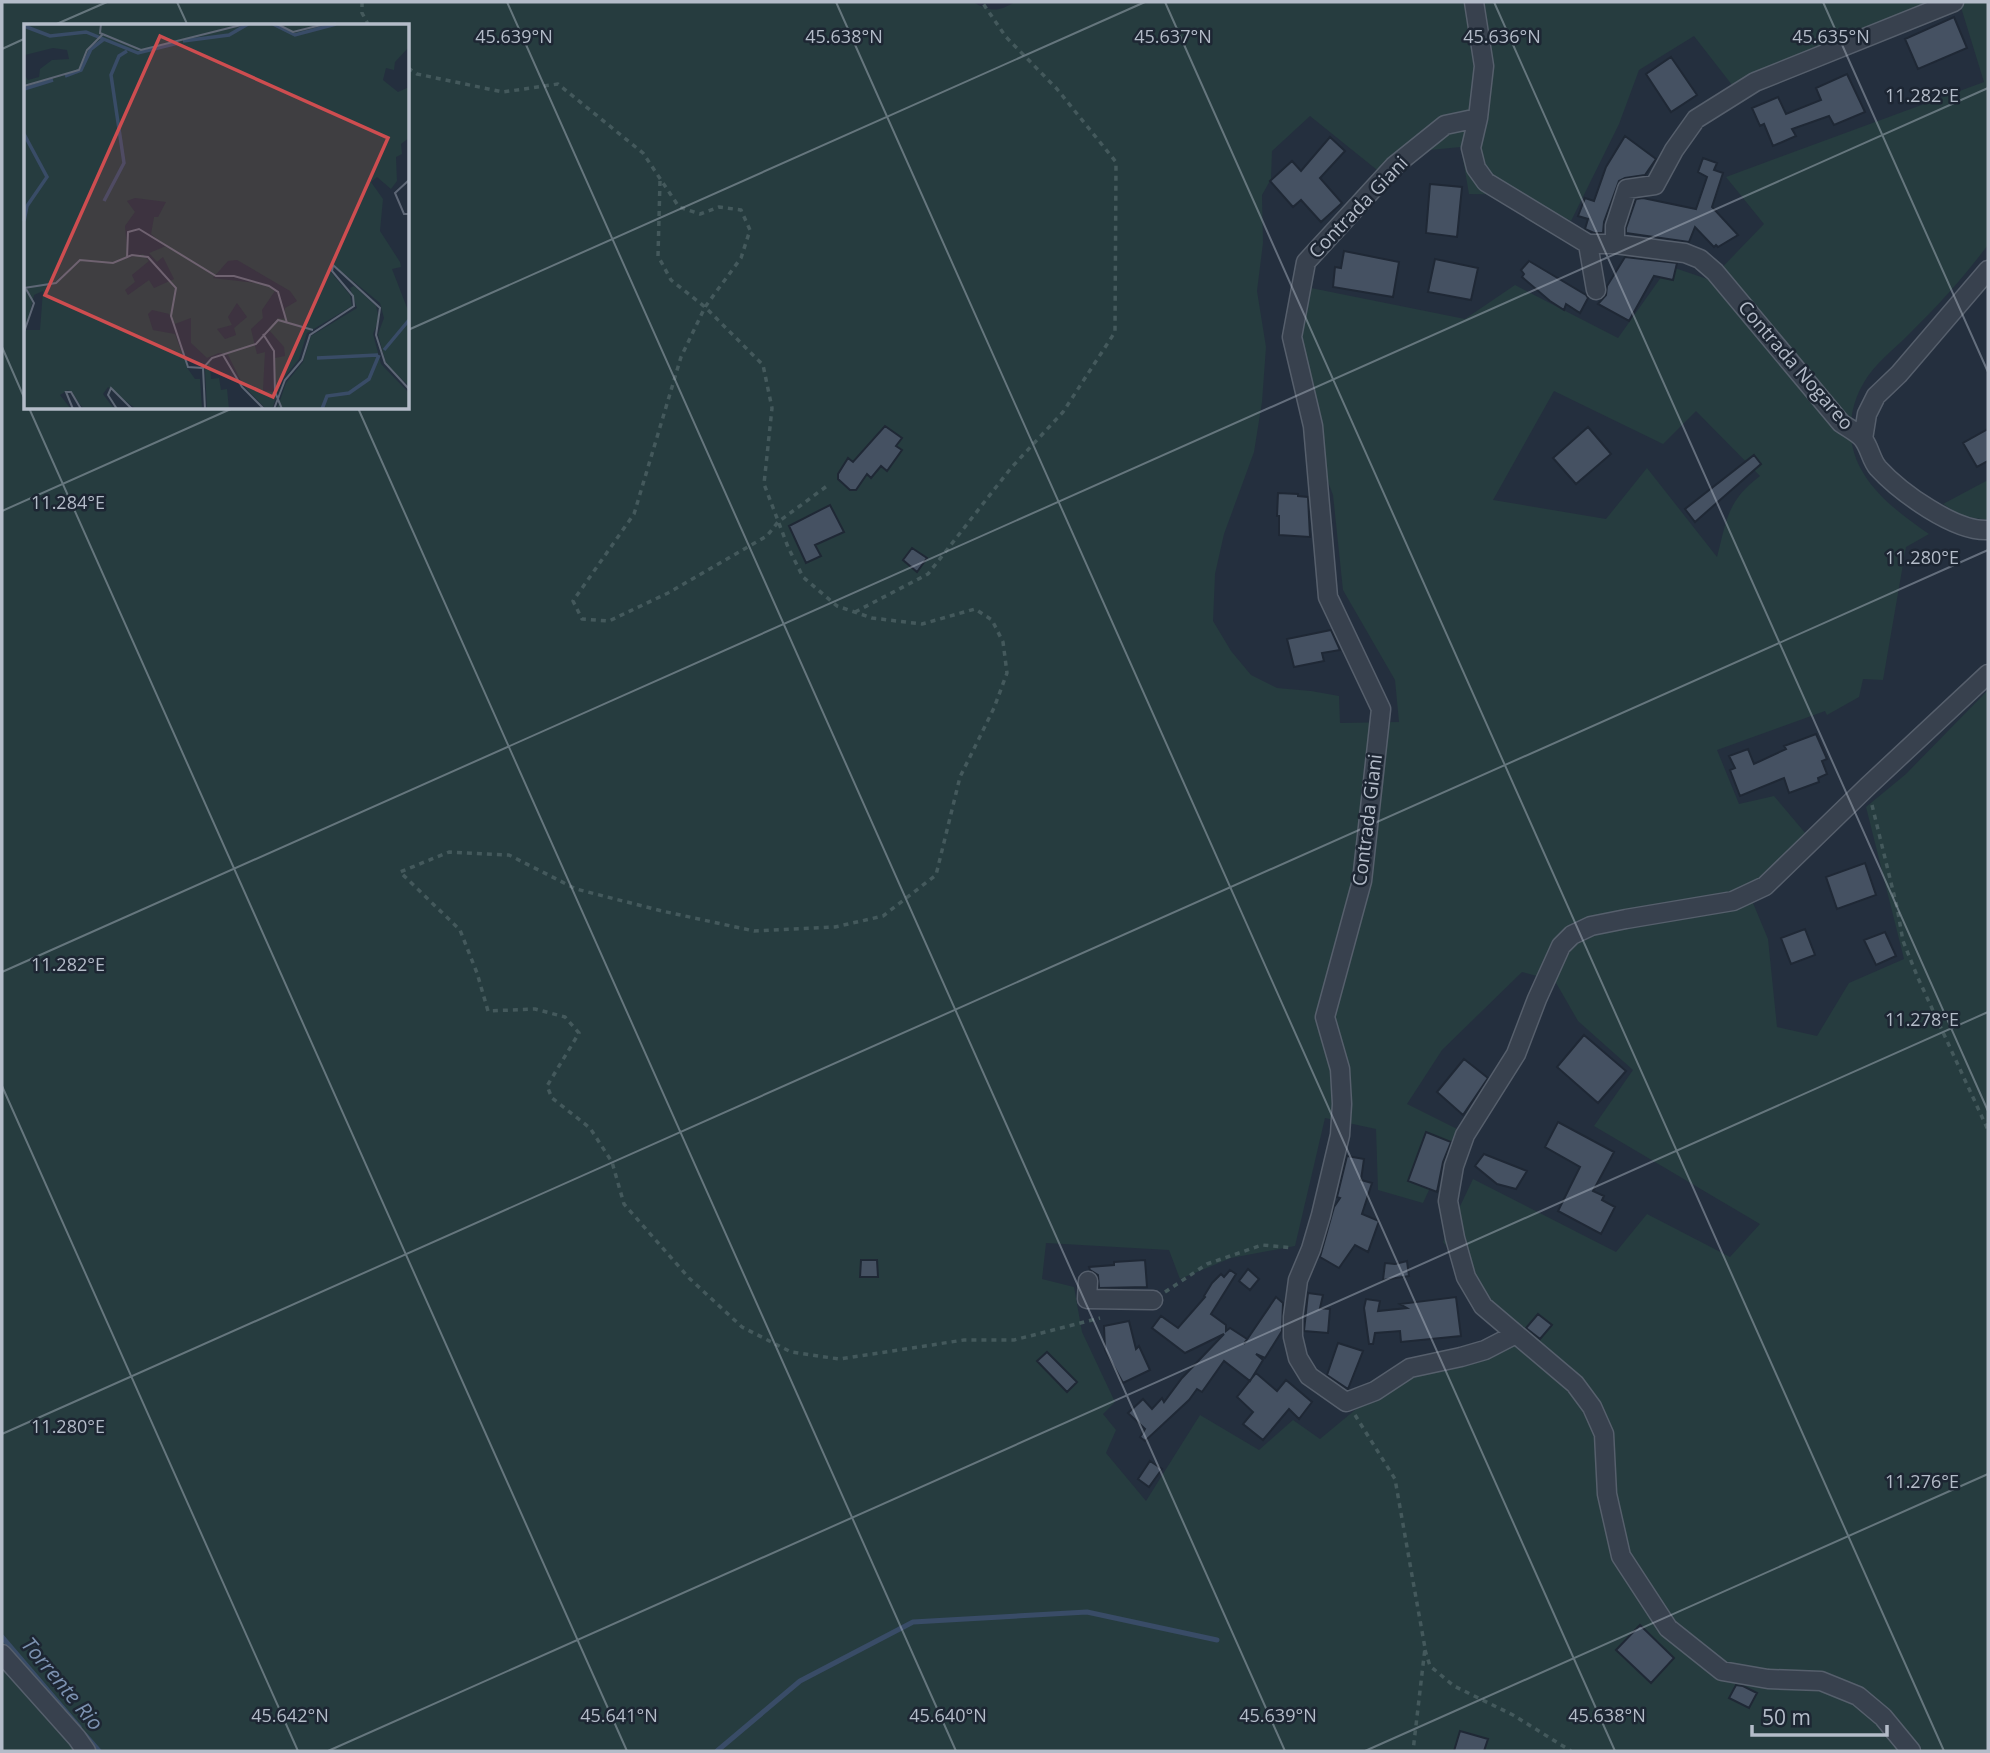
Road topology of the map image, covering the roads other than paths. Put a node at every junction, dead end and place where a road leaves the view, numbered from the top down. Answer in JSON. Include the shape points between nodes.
{"nodes":[{"id":1,"x":1474,"y":2,"type":"edge"},
{"id":2,"x":1954,"y":2,"type":"edge"},
{"id":3,"x":1478,"y":118,"type":"junction"},
{"id":4,"x":1588,"y":243,"type":"junction"},
{"id":5,"x":1615,"y":244,"type":"junction"},
{"id":6,"x":1988,"y":270,"type":"edge"},
{"id":7,"x":1596,"y":290,"type":"dead end"},
{"id":8,"x":1863,"y":439,"type":"junction"},
{"id":9,"x":1988,"y":530,"type":"edge"},
{"id":10,"x":1988,"y":674,"type":"edge"},
{"id":11,"x":1088,"y":1281,"type":"dead end"},
{"id":12,"x":1153,"y":1300,"type":"road end"},
{"id":13,"x":1516,"y":1334,"type":"junction"},
{"id":14,"x":2,"y":1654,"type":"edge"},
{"id":15,"x":86,"y":1751,"type":"edge"},
{"id":16,"x":1911,"y":1751,"type":"edge"}],
"edges":[{"from":1,"to":3,"type":"street","name":"Contrada Nogareo","via":[[1484,66]]},
{"from":2,"to":5,"type":"street","via":[[1755,82],[1696,119],[1655,185],[1628,189],[1615,226]]},
{"from":3,"to":4,"type":"street","name":"Contrada Nogareo","via":[[1471,148],[1486,182]]},
{"from":3,"to":13,"type":"street","name":"Contrada Giani","via":[[1445,125],[1394,166],[1327,237],[1306,262],[1292,337],[1313,426],[1328,597],[1381,709],[1362,881],[1325,1017],[1340,1069],[1340,1135],[1321,1215],[1298,1280],[1293,1337],[1309,1376],[1346,1402],[1375,1391],[1410,1368],[1485,1350]]},
{"from":4,"to":5,"type":"street","name":"Contrada Nogareo"},
{"from":4,"to":7,"type":"street"},
{"from":5,"to":8,"type":"street","name":"Contrada Nogareo","via":[[1700,259],[1841,423]]},
{"from":6,"to":8,"type":"street","name":"Contrada Nogareo","via":[[1876,396]]},
{"from":8,"to":9,"type":"street","via":[[1876,466],[1913,500],[1954,522]]},
{"from":10,"to":13,"type":"street","via":[[1765,886],[1733,901],[1591,926],[1561,946],[1516,1055],[1465,1135],[1448,1201],[1466,1277],[1483,1306]]},
{"from":11,"to":12,"type":"street","via":[[1087,1299]]},
{"from":13,"to":16,"type":"street","via":[[1574,1384],[1592,1407],[1604,1434],[1607,1494],[1621,1556],[1668,1628],[1722,1671],[1821,1681],[1858,1696]]},
{"from":14,"to":15,"type":"street"}]}
